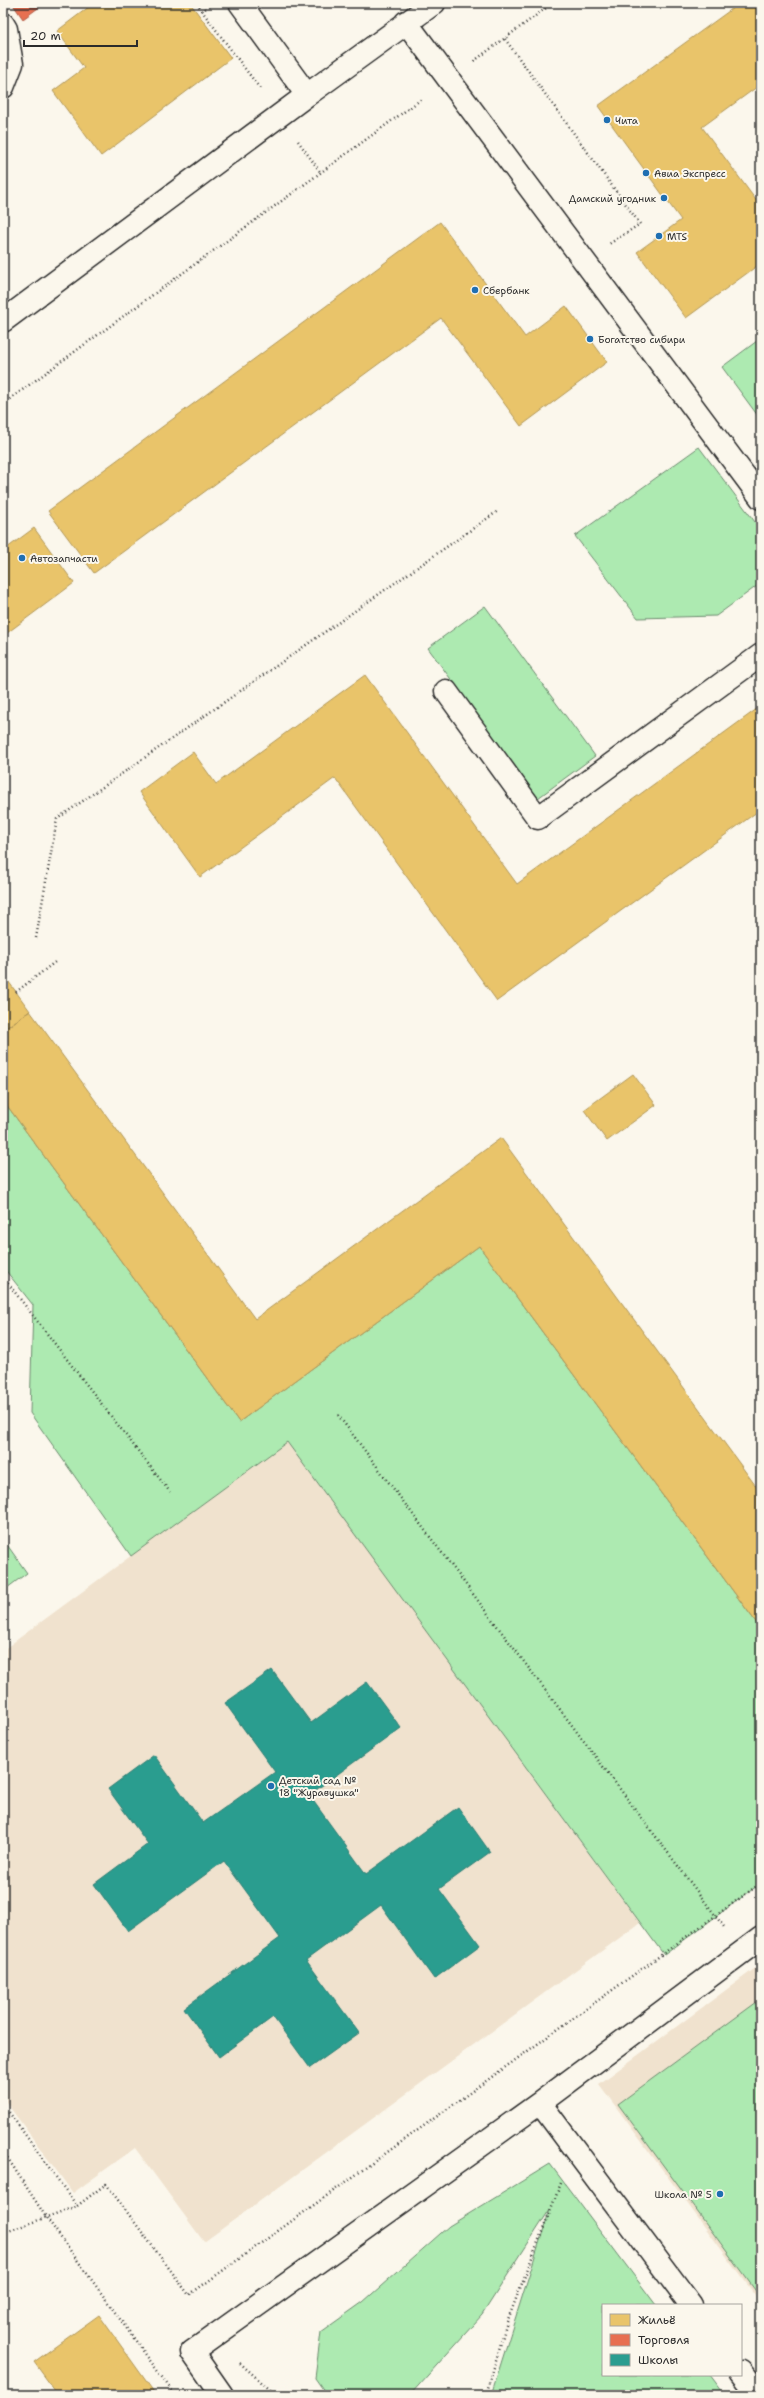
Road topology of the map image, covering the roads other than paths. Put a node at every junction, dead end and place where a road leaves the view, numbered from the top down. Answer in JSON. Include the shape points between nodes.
{"nodes":[{"id":1,"x":240,"y":3,"type":"edge"},
{"id":2,"x":434,"y":3,"type":"edge"},
{"id":3,"x":406,"y":22,"type":"junction"},
{"id":4,"x":3,"y":24,"type":"edge"},
{"id":5,"x":3,"y":87,"type":"edge"},
{"id":6,"x":307,"y":95,"type":"junction"},
{"id":7,"x":3,"y":320,"type":"edge"},
{"id":8,"x":761,"y":498,"type":"edge"},
{"id":9,"x":761,"y":655,"type":"edge"},
{"id":10,"x":446,"y":691,"type":"dead end"},
{"id":11,"x":753,"y":1944,"type":"edge"},
{"id":12,"x":540,"y":2103,"type":"junction"},
{"id":13,"x":690,"y":2304,"type":"edge"},
{"id":14,"x":742,"y":2373,"type":"edge"},
{"id":15,"x":222,"y":2395,"type":"edge"},
{"id":16,"x":759,"y":2395,"type":"edge"}],
"edges":[{"from":1,"to":6,"type":"street"},
{"from":2,"to":3,"type":"street"},
{"from":3,"to":6,"type":"street"},
{"from":3,"to":8,"type":"street"},
{"from":4,"to":5,"type":"street","via":[[12,64]]},
{"from":6,"to":7,"type":"street"},
{"from":9,"to":10,"type":"street","via":[[538,818]]},
{"from":11,"to":12,"type":"street"},
{"from":12,"to":13,"type":"street"},
{"from":12,"to":15,"type":"street","via":[[192,2352]]},
{"from":14,"to":16,"type":"street"}]}
